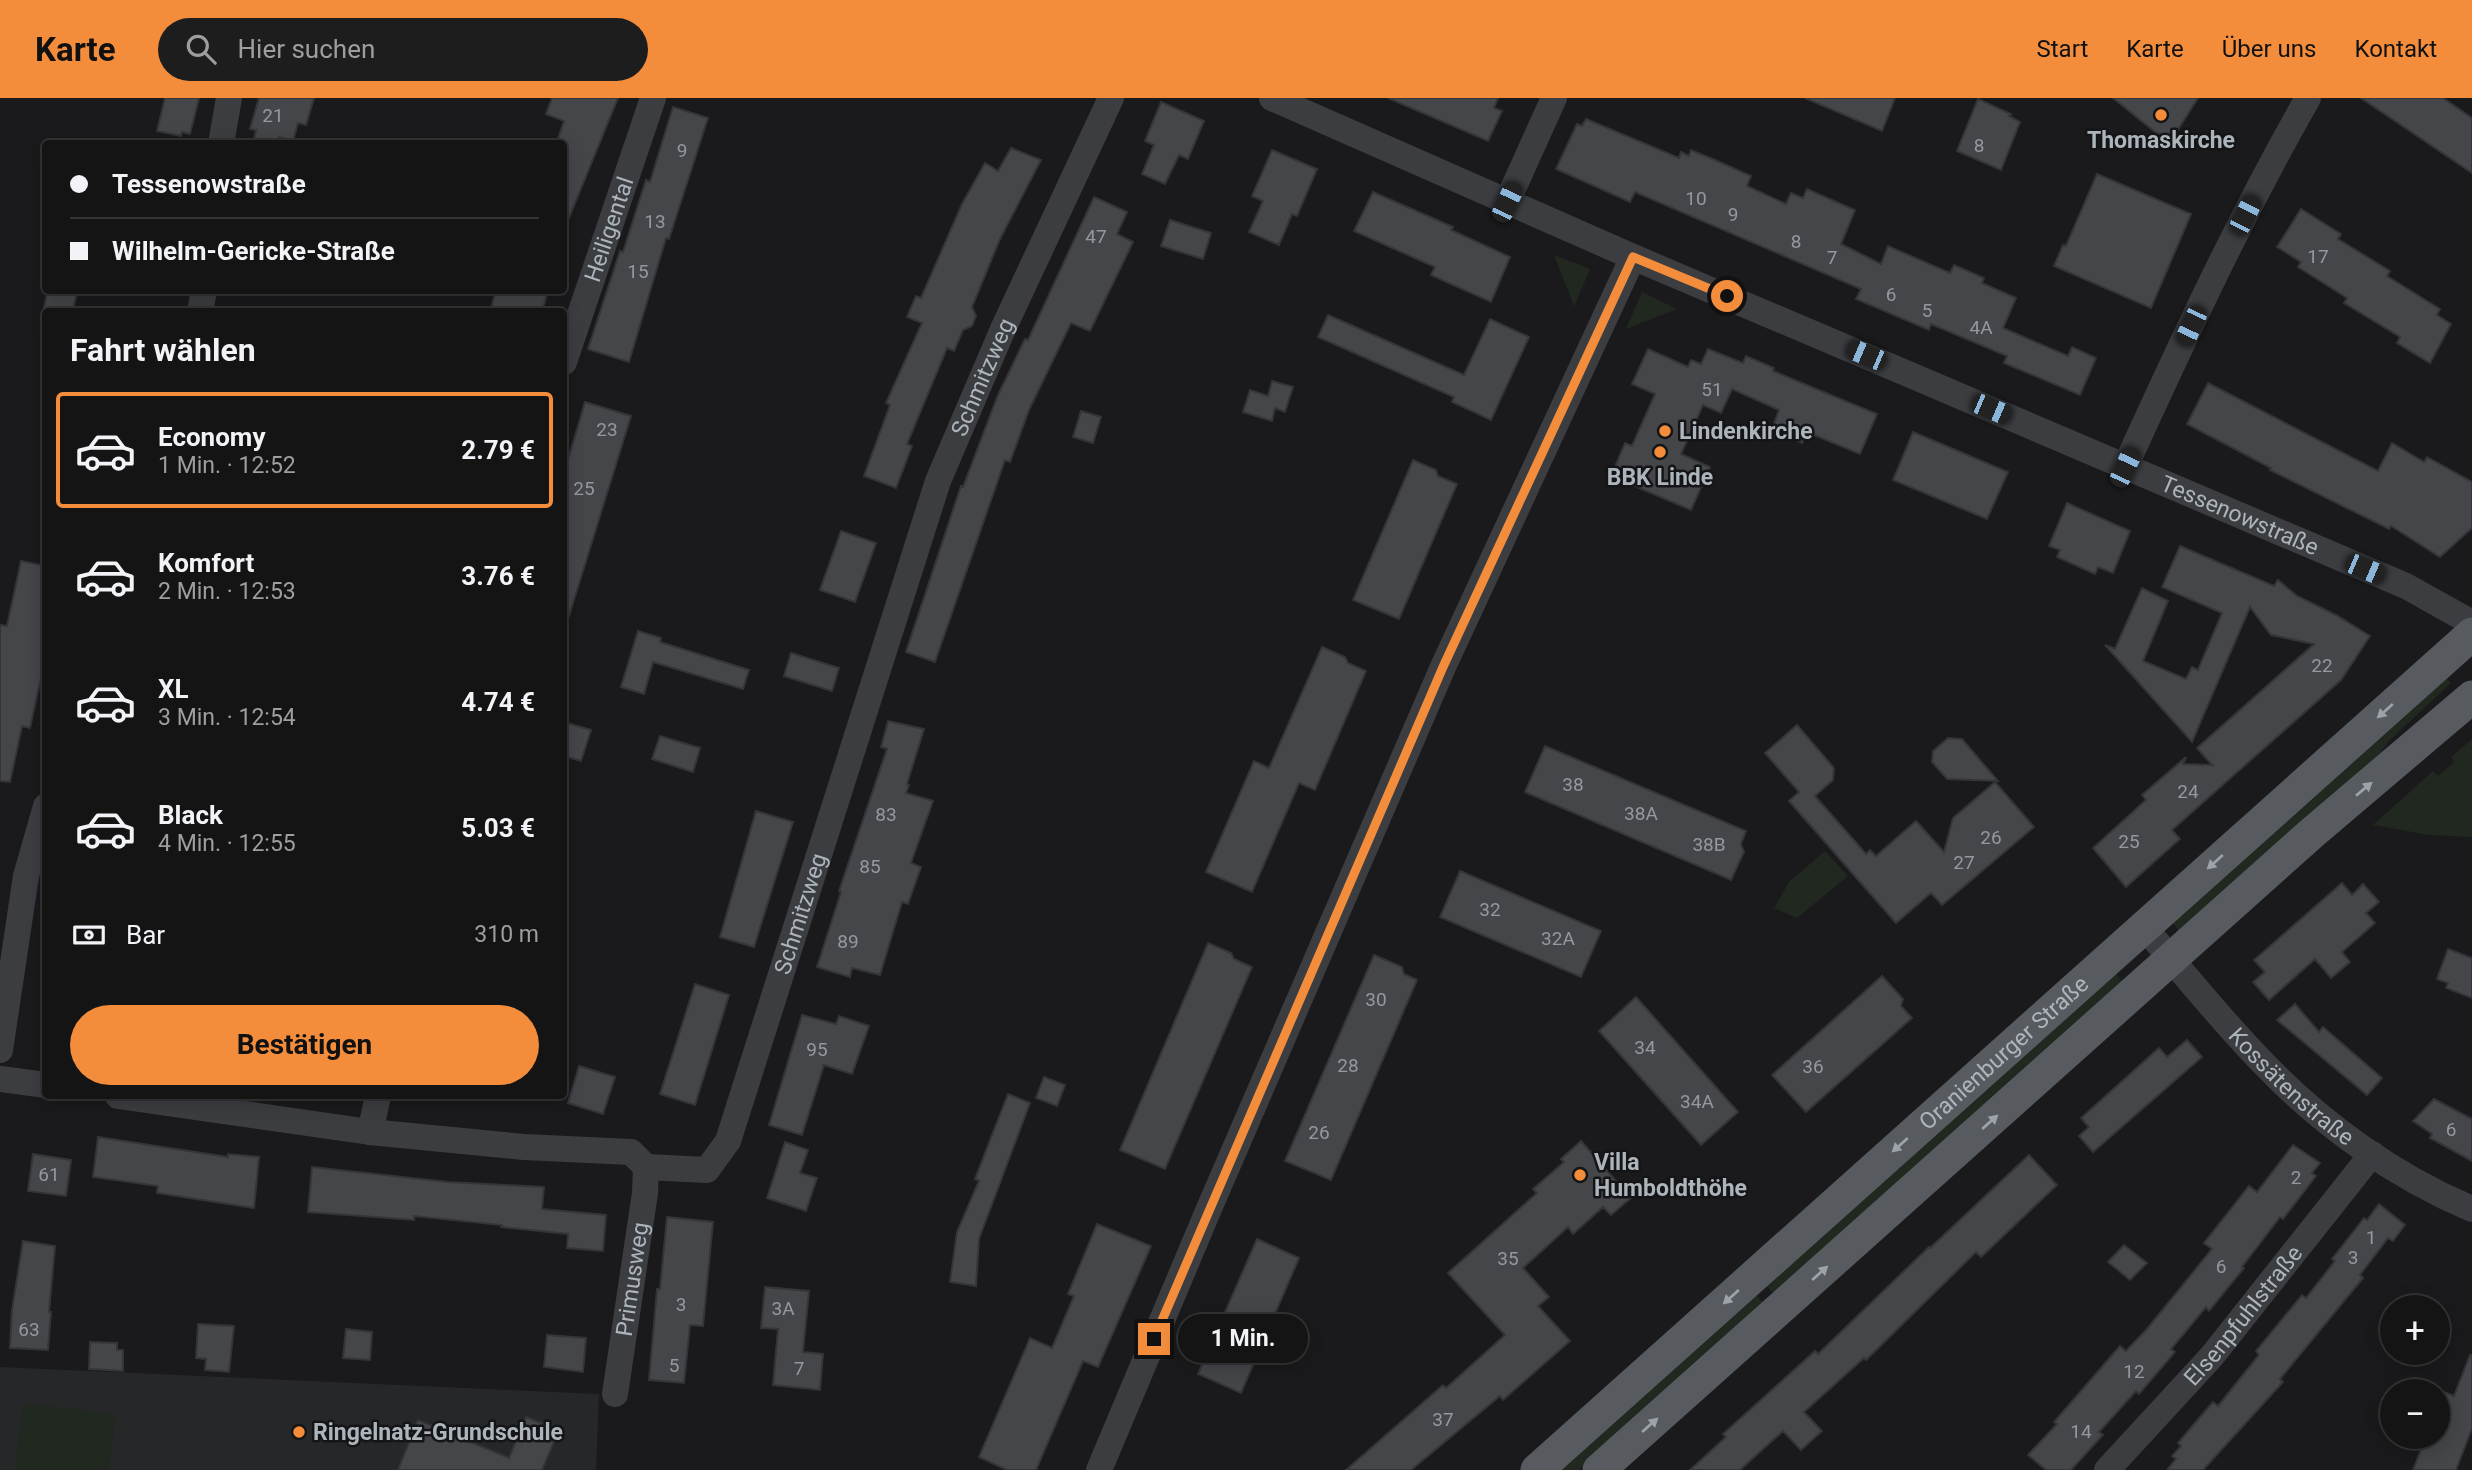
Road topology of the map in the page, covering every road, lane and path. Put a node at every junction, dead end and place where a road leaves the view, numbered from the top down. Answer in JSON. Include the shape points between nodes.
{"nodes":[{"id":1,"x":229,"y":98,"type":"edge"},
{"id":2,"x":653,"y":98,"type":"edge"},
{"id":3,"x":1111,"y":98,"type":"edge"},
{"id":4,"x":1272,"y":98,"type":"edge"},
{"id":5,"x":1554,"y":98,"type":"edge"},
{"id":6,"x":2308,"y":98,"type":"edge"},
{"id":7,"x":222,"y":140,"type":"edge"},
{"id":8,"x":1507,"y":202,"type":"junction"},
{"id":9,"x":1633,"y":257,"type":"junction"},
{"id":10,"x":567,"y":353,"type":"edge"},
{"id":11,"x":2125,"y":467,"type":"junction"},
{"id":12,"x":2472,"y":623,"type":"edge"},
{"id":13,"x":2472,"y":634,"type":"edge"},
{"id":14,"x":2472,"y":697,"type":"edge"},
{"id":15,"x":42,"y":820,"type":"edge"},
{"id":16,"x":2143,"y":926,"type":"junction"},
{"id":17,"x":2172,"y":959,"type":"junction"},
{"id":18,"x":0,"y":1050,"type":"edge"},
{"id":19,"x":0,"y":1079,"type":"edge"},
{"id":20,"x":42,"y":1084,"type":"edge"},
{"id":21,"x":139,"y":1099,"type":"edge"},
{"id":22,"x":377,"y":1099,"type":"edge"},
{"id":23,"x":370,"y":1132,"type":"junction"},
{"id":24,"x":2372,"y":1154,"type":"junction"},
{"id":25,"x":646,"y":1167,"type":"junction"},
{"id":26,"x":2472,"y":1209,"type":"edge"},
{"id":27,"x":615,"y":1394,"type":"dead end"},
{"id":28,"x":1099,"y":1470,"type":"edge"},
{"id":29,"x":1536,"y":1470,"type":"edge"},
{"id":30,"x":1599,"y":1470,"type":"edge"},
{"id":31,"x":2107,"y":1470,"type":"edge"}],
"edges":[{"from":1,"to":7,"type":"street"},
{"from":2,"to":10,"type":"street","name":"Heiligental"},
{"from":3,"to":25,"type":"street","name":"Schmitzweg","via":[[938,481],[728,1141],[707,1171]]},
{"from":4,"to":8,"type":"street","name":"Tessenowstraße"},
{"from":5,"to":8,"type":"street"},
{"from":6,"to":11,"type":"street","via":[[2212,279]]},
{"from":8,"to":9,"type":"street","name":"Tessenowstraße"},
{"from":9,"to":11,"type":"street","name":"Tessenowstraße"},
{"from":9,"to":28,"type":"street","via":[[1427,703]]},
{"from":11,"to":12,"type":"street","name":"Tessenowstraße","via":[[2406,586]]},
{"from":13,"to":16,"type":"main road","name":"Oranienburger Straße","one_way":true},
{"from":17,"to":14,"type":"main road","name":"Oranienburger Straße","one_way":true},
{"from":15,"to":18,"type":"street","via":[[26,876]]},
{"from":16,"to":17,"type":"street","name":"Kossätenstraße"},
{"from":16,"to":29,"type":"main road","name":"Oranienburger Straße","one_way":true},
{"from":17,"to":24,"type":"street","name":"Kossätenstraße","via":[[2266,1067],[2318,1115]]},
{"from":30,"to":17,"type":"main road","name":"Oranienburger Straße","one_way":true},
{"from":19,"to":20,"type":"street"},
{"from":21,"to":23,"type":"street","name":"Schmitzweg"},
{"from":22,"to":23,"type":"street"},
{"from":23,"to":25,"type":"street","name":"Schmitzweg","via":[[631,1152]]},
{"from":24,"to":26,"type":"street","name":"Kossätenstraße"},
{"from":24,"to":31,"type":"street","name":"Elsenpfuhlstraße","via":[[2212,1356]]},
{"from":25,"to":27,"type":"street","name":"Primusweg"}]}
